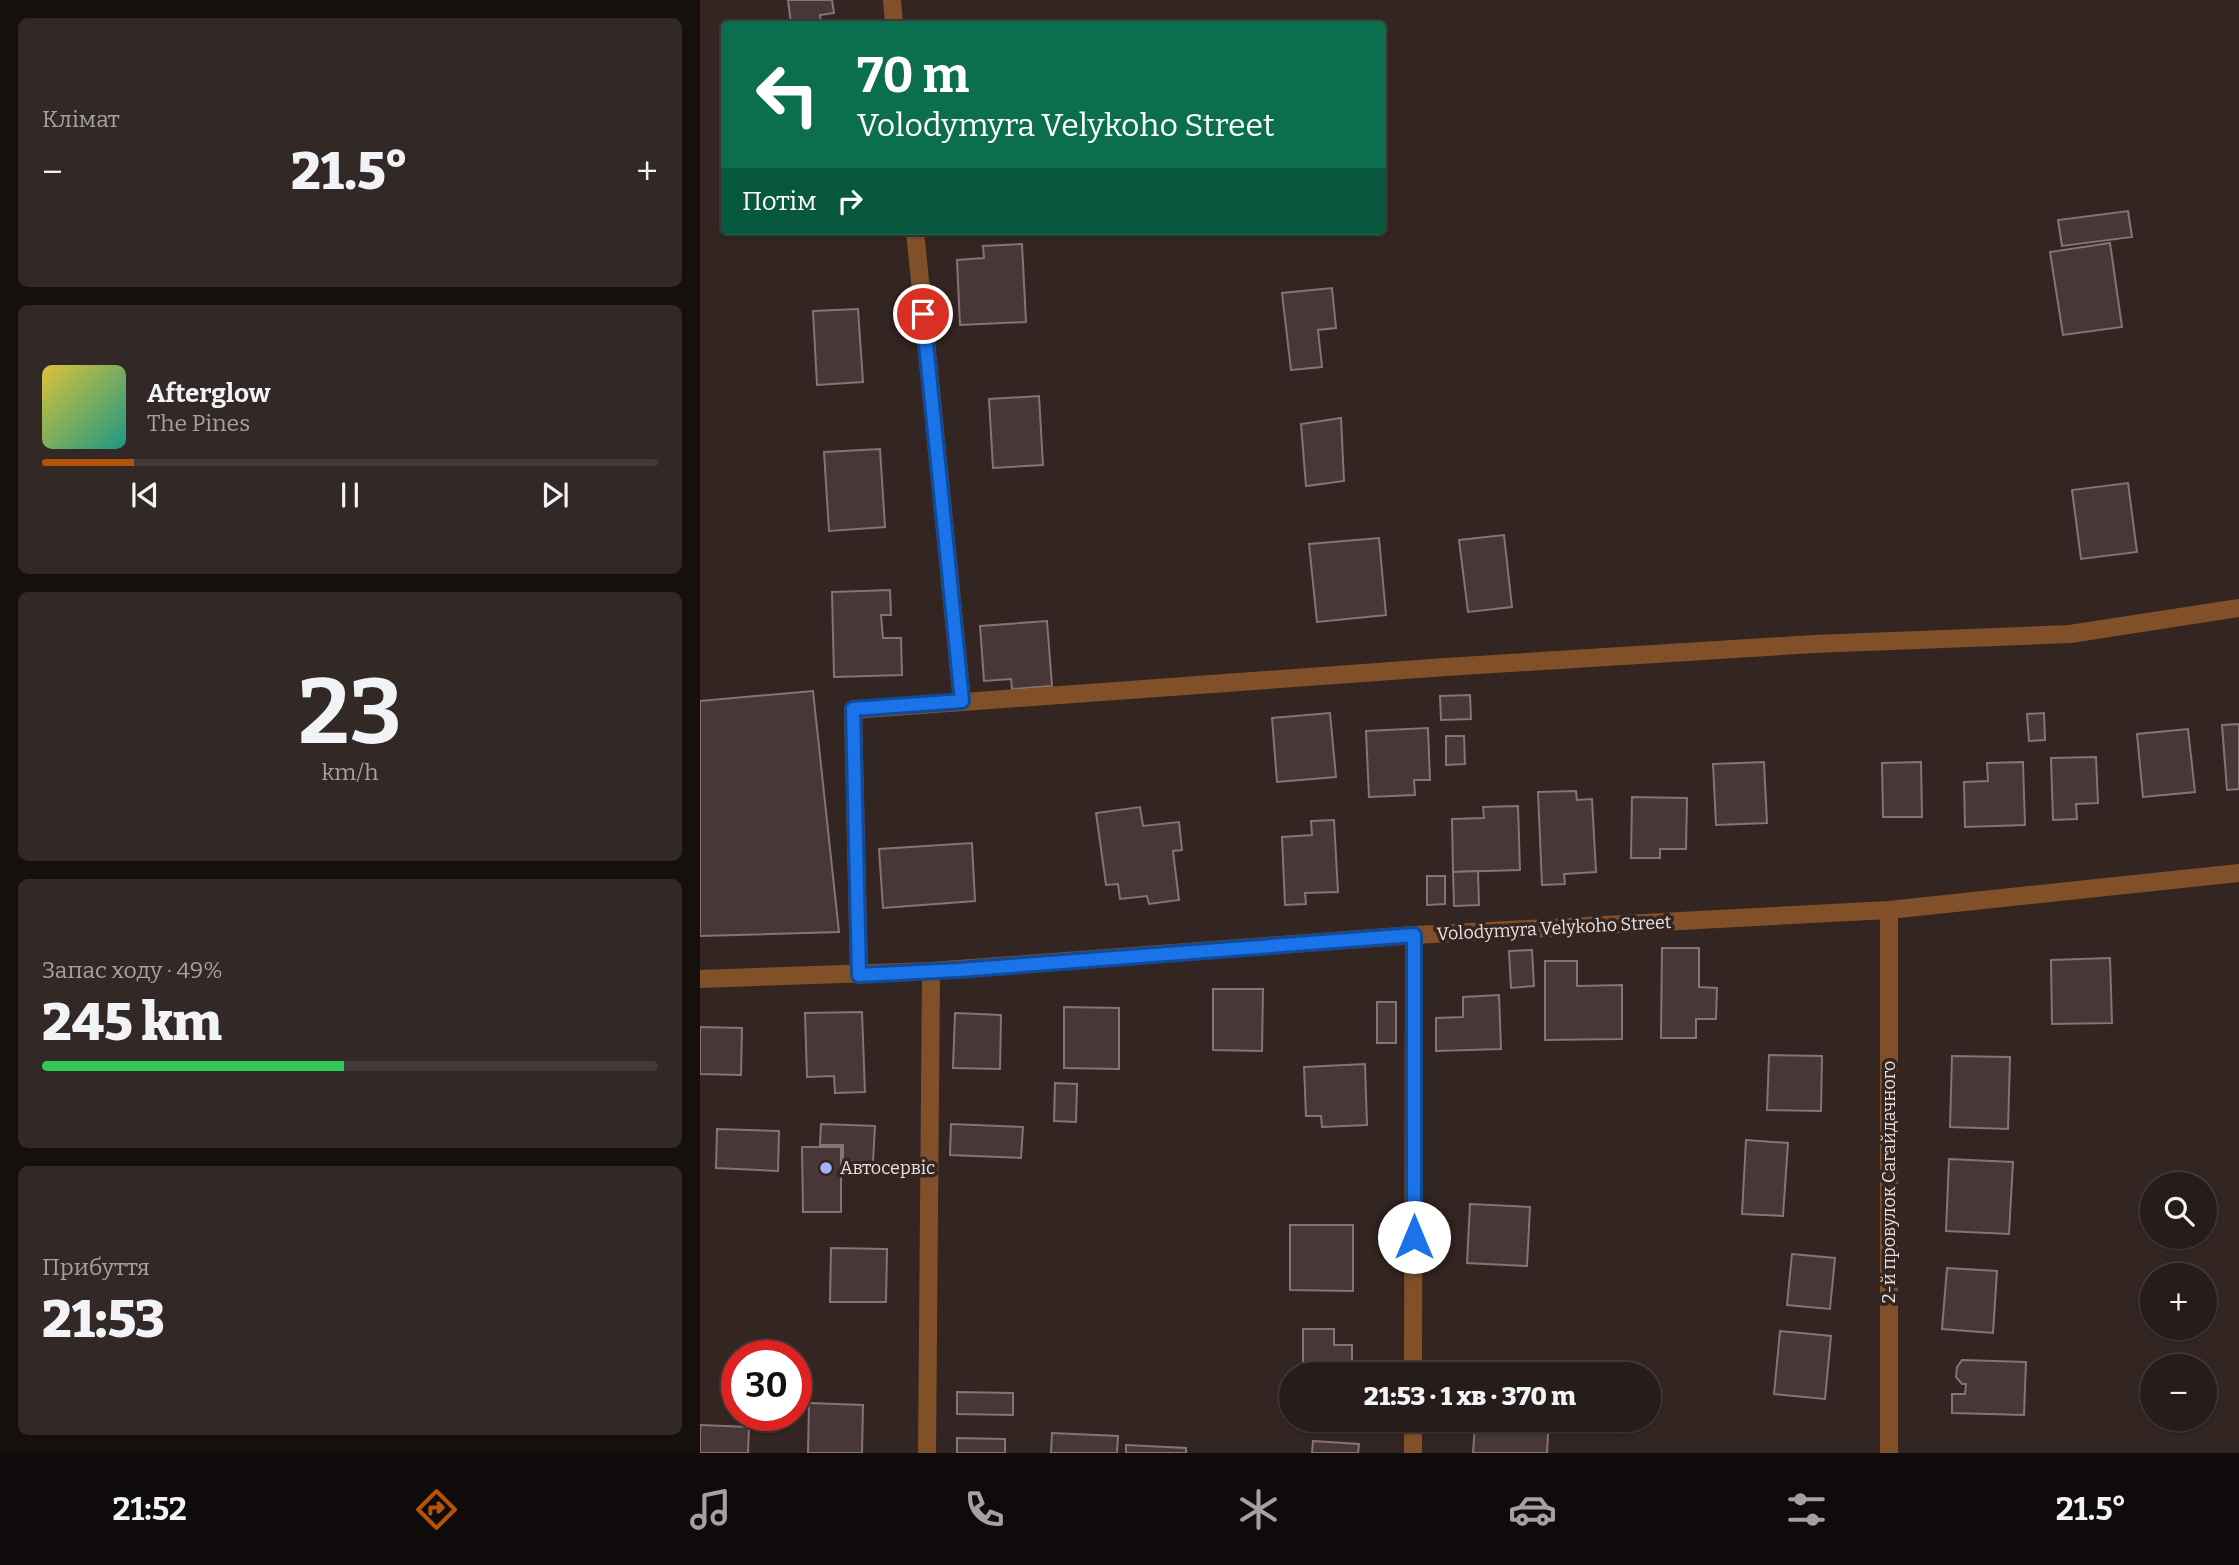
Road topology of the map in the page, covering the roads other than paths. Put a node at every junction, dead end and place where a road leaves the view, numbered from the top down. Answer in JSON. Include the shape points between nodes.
{"nodes":[{"id":1,"x":892,"y":0,"type":"edge"},
{"id":2,"x":894,"y":21,"type":"edge"},
{"id":3,"x":915,"y":235,"type":"edge"},
{"id":4,"x":2239,"y":608,"type":"edge"},
{"id":5,"x":962,"y":701,"type":"junction"},
{"id":6,"x":2239,"y":873,"type":"edge"},
{"id":7,"x":1889,"y":910,"type":"junction"},
{"id":8,"x":1414,"y":935,"type":"junction"},
{"id":9,"x":931,"y":971,"type":"junction"},
{"id":10,"x":859,"y":975,"type":"junction"},
{"id":11,"x":700,"y":979,"type":"edge"},
{"id":12,"x":1413,"y":1362,"type":"edge"},
{"id":13,"x":1413,"y":1432,"type":"edge"},
{"id":14,"x":927,"y":1453,"type":"edge"},
{"id":15,"x":1413,"y":1453,"type":"edge"},
{"id":16,"x":1889,"y":1453,"type":"edge"}],
"edges":[{"from":1,"to":2,"type":"street"},
{"from":3,"to":5,"type":"street"},
{"from":4,"to":5,"type":"street","via":[[2070,634],[1787,646]]},
{"from":5,"to":10,"type":"street","via":[[853,709]]},
{"from":6,"to":7,"type":"street","name":"Volodymyra Velykoho Street"},
{"from":7,"to":8,"type":"street","name":"Volodymyra Velykoho Street"},
{"from":7,"to":16,"type":"street","name":"2-й провулок Сагайдачного"},
{"from":8,"to":9,"type":"street","name":"Volodymyra Velykoho Street"},
{"from":8,"to":12,"type":"street"},
{"from":9,"to":10,"type":"street","name":"Volodymyra Velykoho Street"},
{"from":9,"to":14,"type":"street"},
{"from":10,"to":11,"type":"street","name":"Volodymyra Velykoho Street"},
{"from":13,"to":15,"type":"street"}]}
